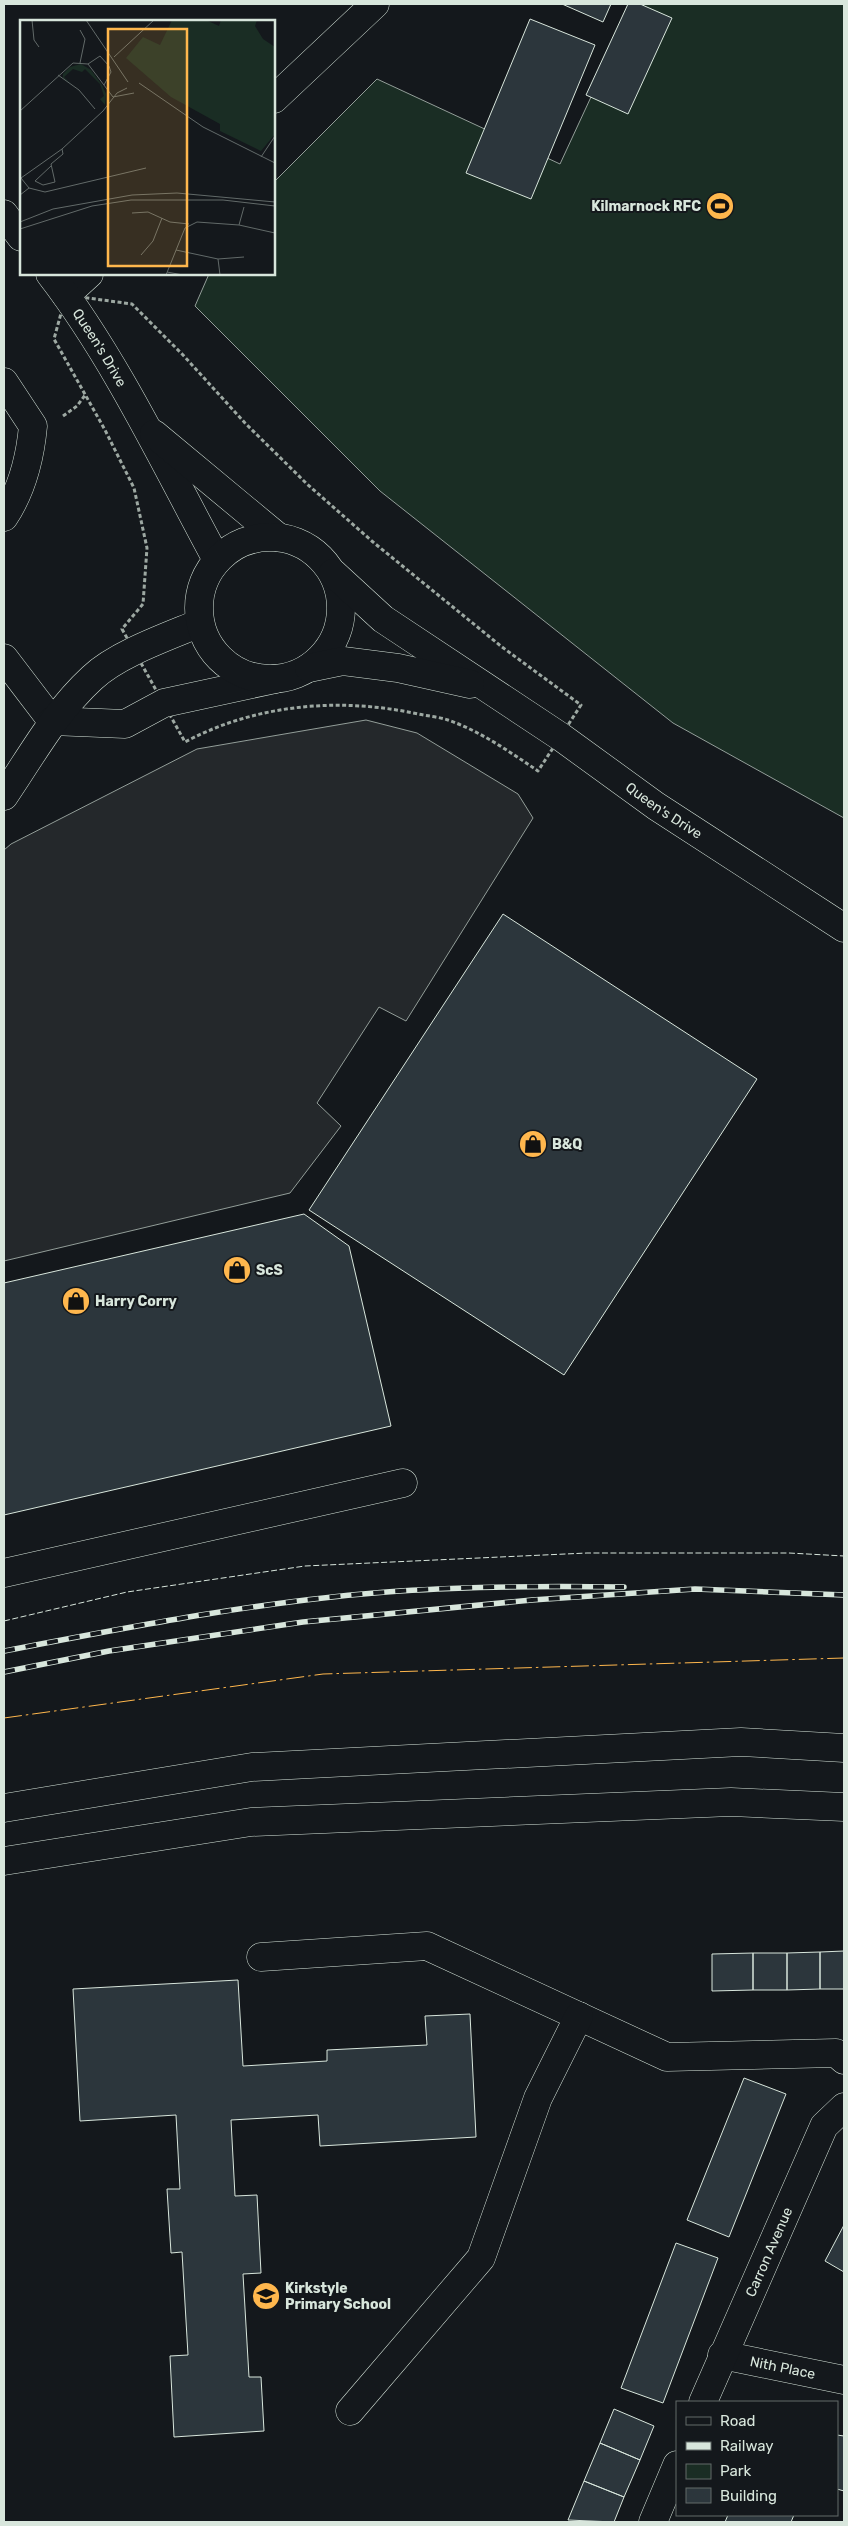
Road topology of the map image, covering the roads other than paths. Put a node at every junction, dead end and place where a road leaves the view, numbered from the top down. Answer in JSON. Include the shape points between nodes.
{"nodes":[{"id":1,"x":375,"y":4,"type":"edge"},
{"id":2,"x":275,"y":97,"type":"edge"},
{"id":3,"x":4,"y":214,"type":"edge"},
{"id":4,"x":20,"y":236,"type":"edge"},
{"id":5,"x":51,"y":275,"type":"edge"},
{"id":6,"x":88,"y":275,"type":"edge"},
{"id":7,"x":66,"y":295,"type":"junction"},
{"id":8,"x":4,"y":382,"type":"edge"},
{"id":9,"x":143,"y":425,"type":"junction"},
{"id":10,"x":4,"y":517,"type":"edge"},
{"id":11,"x":278,"y":537,"type":"junction"},
{"id":12,"x":217,"y":560,"type":"junction"},
{"id":13,"x":333,"y":573,"type":"junction"},
{"id":14,"x":200,"y":623,"type":"junction"},
{"id":15,"x":4,"y":658,"type":"edge"},
{"id":16,"x":309,"y":668,"type":"junction"},
{"id":17,"x":275,"y":679,"type":"junction"},
{"id":18,"x":486,"y":688,"type":"junction"},
{"id":19,"x":52,"y":721,"type":"junction"},
{"id":20,"x":4,"y":796,"type":"edge"},
{"id":21,"x":844,"y":928,"type":"edge"},
{"id":22,"x":403,"y":1483,"type":"dead end"},
{"id":23,"x":4,"y":1573,"type":"edge"},
{"id":24,"x":844,"y":1748,"type":"edge"},
{"id":25,"x":844,"y":1807,"type":"edge"},
{"id":26,"x":4,"y":1808,"type":"edge"},
{"id":27,"x":4,"y":1862,"type":"edge"},
{"id":28,"x":261,"y":1957,"type":"dead end"},
{"id":29,"x":579,"y":2016,"type":"junction"},
{"id":30,"x":844,"y":2060,"type":"edge"},
{"id":31,"x":844,"y":2107,"type":"edge"},
{"id":32,"x":722,"y":2356,"type":"junction"},
{"id":33,"x":844,"y":2380,"type":"edge"},
{"id":34,"x":703,"y":2401,"type":"edge"},
{"id":35,"x":350,"y":2411,"type":"dead end"},
{"id":36,"x":676,"y":2467,"type":"edge"},
{"id":37,"x":653,"y":2522,"type":"edge"}],
"edges":[{"from":1,"to":2,"type":"main road"},
{"from":3,"to":4,"type":"main road"},
{"from":5,"to":7,"type":"main road","name":"Queen's Drive"},
{"from":6,"to":7,"type":"main road"},
{"from":7,"to":9,"type":"main road","name":"Queen's Drive"},
{"from":8,"to":10,"type":"main road","via":[[33,426],[30,456],[14,502]]},
{"from":9,"to":11,"type":"main road","name":"Queen's Drive"},
{"from":9,"to":12,"type":"main road","name":"Queen's Drive"},
{"from":11,"to":12,"type":"main road","via":[[255,537],[235,545]]},
{"from":11,"to":13,"type":"main road","via":[[300,542],[319,555]]},
{"from":12,"to":14,"type":"main road","via":[[199,600]]},
{"from":13,"to":16,"type":"main road","via":[[340,593],[340,621],[325,653]]},
{"from":13,"to":18,"type":"main road","name":"Queen's Drive","via":[[383,619]]},
{"from":14,"to":17,"type":"main road","via":[[220,658],[236,670],[255,678]]},
{"from":14,"to":19,"type":"main road","via":[[135,651],[93,676]]},
{"from":15,"to":19,"type":"main road"},
{"from":16,"to":17,"type":"main road"},
{"from":16,"to":18,"type":"main road","name":"Queen's Drive","via":[[344,660],[398,668]]},
{"from":17,"to":19,"type":"main road","via":[[164,703],[125,724]]},
{"from":18,"to":21,"type":"main road","name":"Queen's Drive","via":[[561,737],[656,806]]},
{"from":19,"to":20,"type":"main road"},
{"from":22,"to":23,"type":"main road"},
{"from":24,"to":26,"type":"main road","via":[[741,1742],[252,1767]]},
{"from":25,"to":27,"type":"main road","via":[[731,1802],[251,1822]]},
{"from":28,"to":29,"type":"main road","via":[[427,1946]]},
{"from":29,"to":30,"type":"main road","via":[[667,2057],[836,2053]]},
{"from":29,"to":35,"type":"main road","via":[[538,2098],[480,2258]]},
{"from":31,"to":32,"type":"main road","name":"Carron Avenue","via":[[824,2126]]},
{"from":32,"to":33,"type":"main road","name":"Nith Place"},
{"from":32,"to":34,"type":"main road","name":"Carron Avenue"},
{"from":36,"to":37,"type":"main road"}]}
